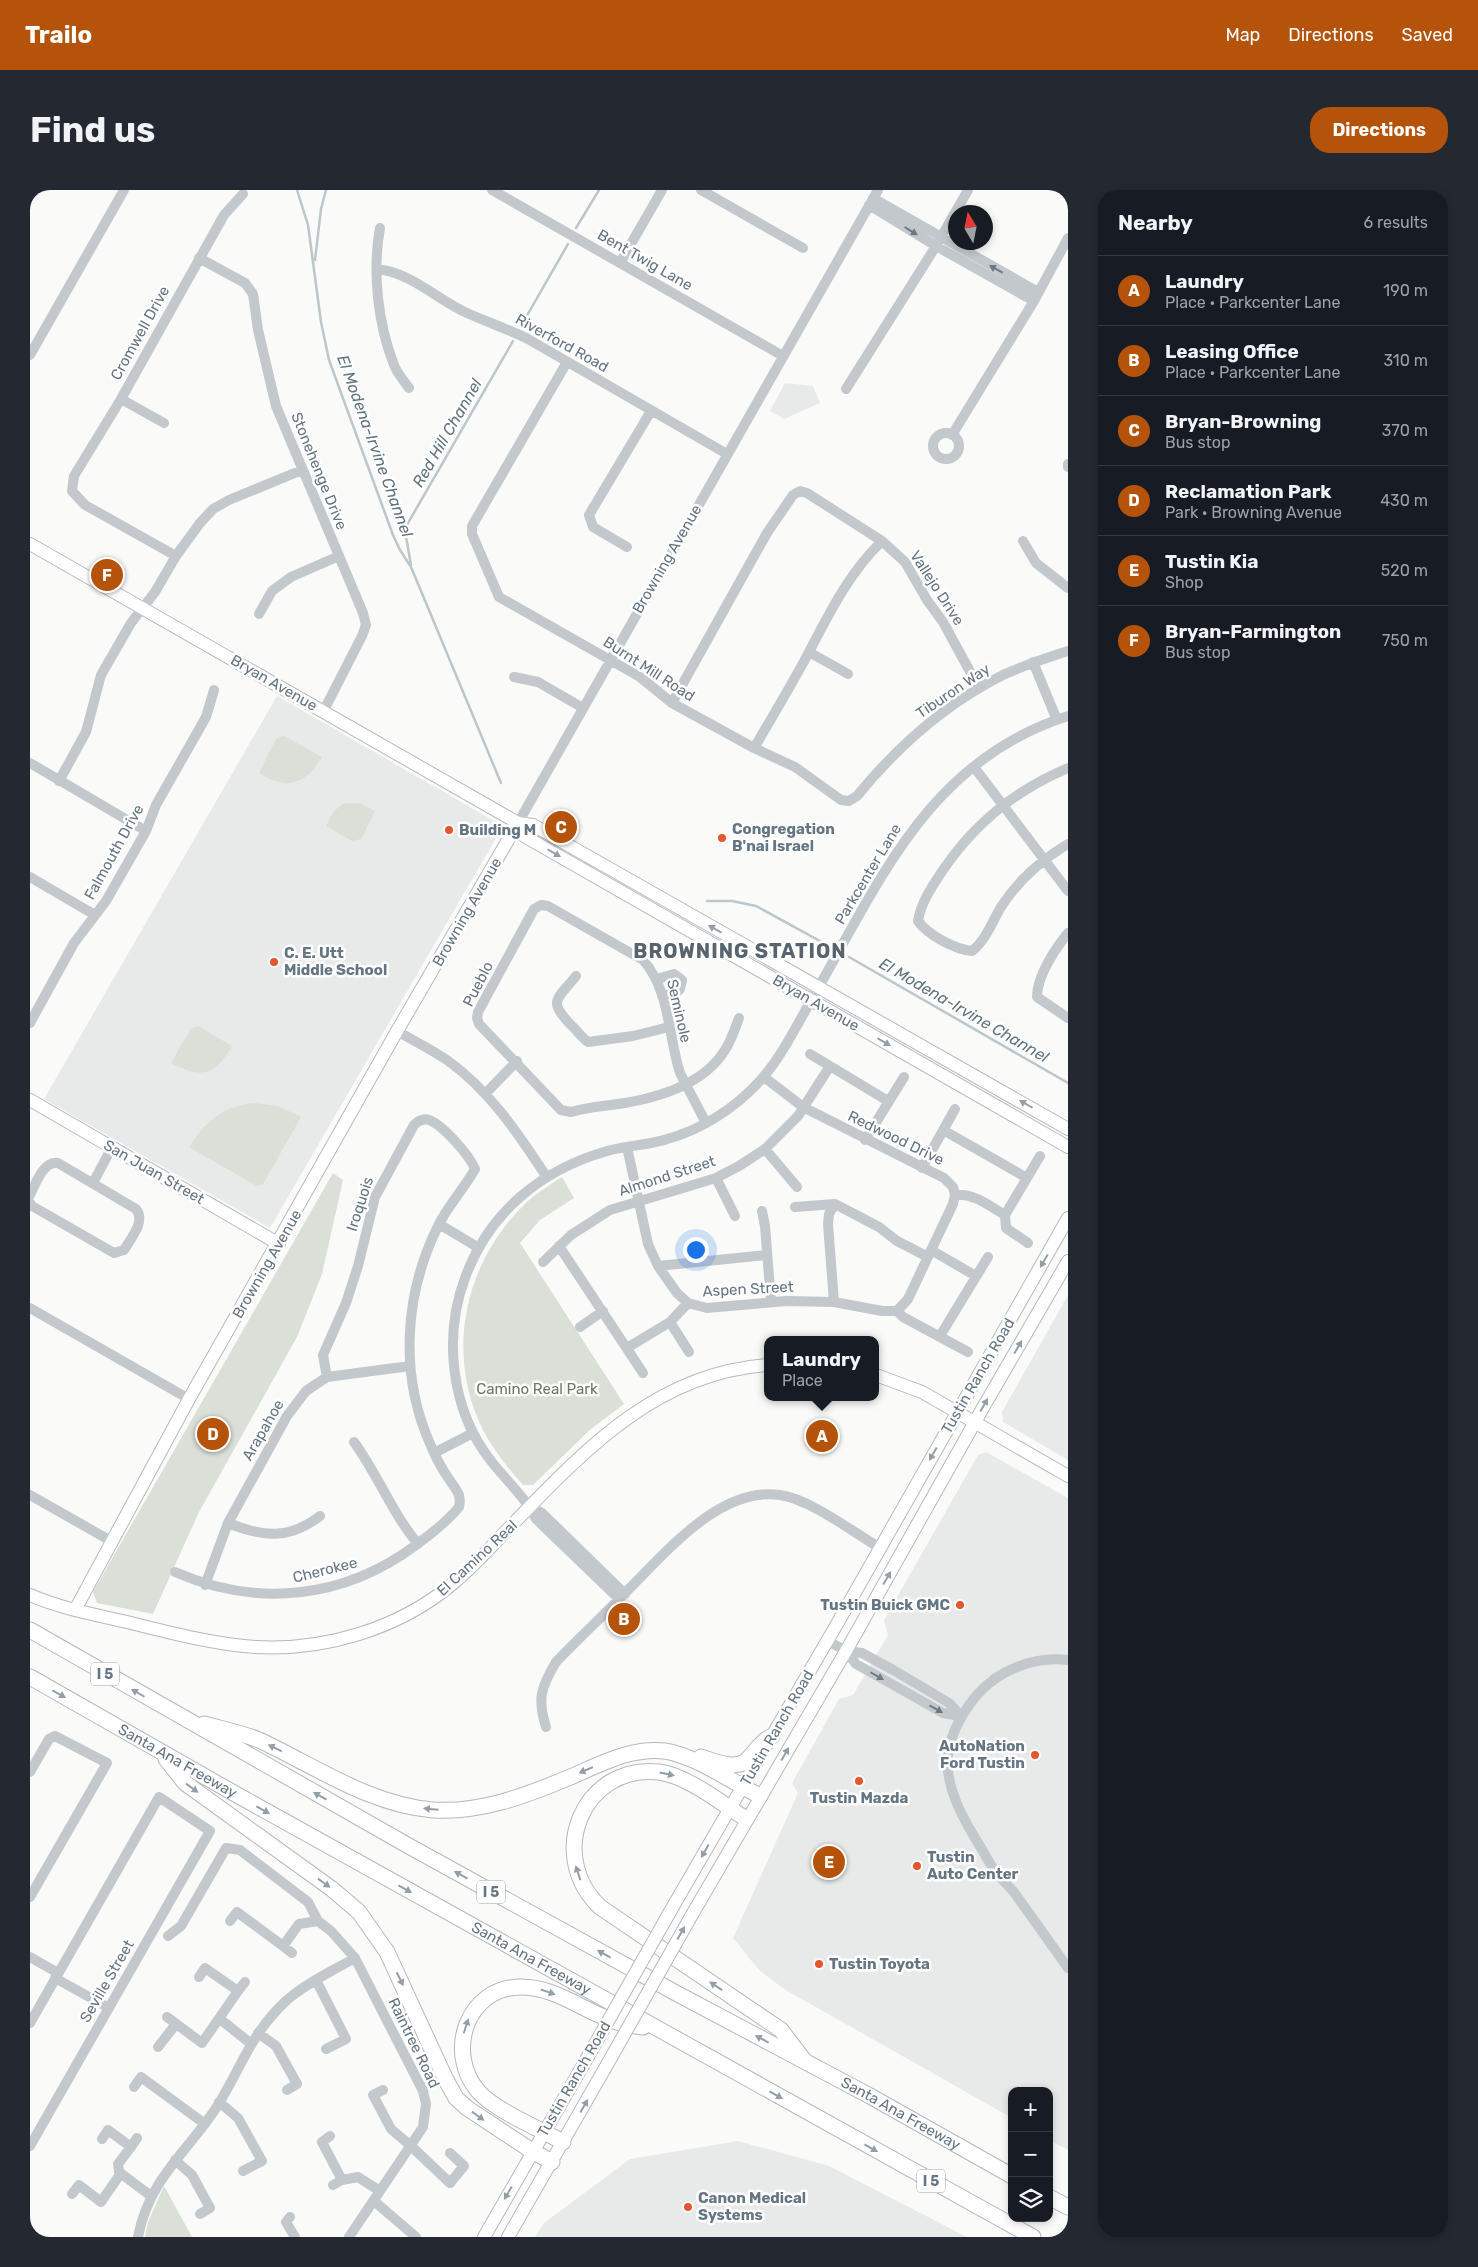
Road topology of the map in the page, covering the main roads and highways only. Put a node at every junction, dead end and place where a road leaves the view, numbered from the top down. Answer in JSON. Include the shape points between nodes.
{"nodes":[{"id":1,"x":30,"y":544,"type":"edge"},
{"id":2,"x":518,"y":823,"type":"junction"},
{"id":3,"x":30,"y":1100,"type":"edge"},
{"id":4,"x":1068,"y":1129,"type":"edge"},
{"id":5,"x":1068,"y":1147,"type":"edge"},
{"id":6,"x":1068,"y":1218,"type":"edge"},
{"id":7,"x":279,"y":1244,"type":"junction"},
{"id":8,"x":1068,"y":1261,"type":"edge"},
{"id":9,"x":764,"y":1366,"type":"edge"},
{"id":10,"x":879,"y":1377,"type":"edge"},
{"id":11,"x":958,"y":1411,"type":"junction"},
{"id":12,"x":975,"y":1422,"type":"junction"},
{"id":13,"x":1068,"y":1476,"type":"edge"},
{"id":14,"x":30,"y":1595,"type":"edge"},
{"id":15,"x":75,"y":1610,"type":"junction"},
{"id":16,"x":30,"y":1630,"type":"edge"},
{"id":17,"x":30,"y":1677,"type":"edge"},
{"id":18,"x":180,"y":1717,"type":"junction"},
{"id":19,"x":772,"y":1736,"type":"junction"},
{"id":20,"x":664,"y":1751,"type":"junction"},
{"id":21,"x":160,"y":1752,"type":"junction"},
{"id":22,"x":742,"y":1787,"type":"junction"},
{"id":23,"x":760,"y":1796,"type":"junction"},
{"id":24,"x":730,"y":1808,"type":"junction"},
{"id":25,"x":746,"y":1819,"type":"junction"},
{"id":26,"x":660,"y":2030,"type":"junction"},
{"id":27,"x":805,"y":2062,"type":"junction"},
{"id":28,"x":544,"y":2131,"type":"junction"},
{"id":29,"x":563,"y":2142,"type":"junction"},
{"id":30,"x":532,"y":2151,"type":"junction"},
{"id":31,"x":552,"y":2162,"type":"junction"},
{"id":32,"x":1008,"y":2174,"type":"edge"},
{"id":33,"x":1053,"y":2199,"type":"edge"},
{"id":34,"x":1068,"y":2207,"type":"edge"},
{"id":35,"x":484,"y":2237,"type":"edge"},
{"id":36,"x":508,"y":2237,"type":"edge"},
{"id":37,"x":1033,"y":2237,"type":"edge"}],
"edges":[{"from":1,"to":2,"type":"main road","name":"Bryan Avenue"},
{"from":4,"to":2,"type":"main road","name":"Bryan Avenue","one_way":true,"via":[[533,825]]},
{"from":2,"to":5,"type":"main road","name":"Bryan Avenue","one_way":true,"via":[[524,836]]},
{"from":2,"to":7,"type":"main road","name":"Browning Avenue","via":[[397,1031]]},
{"from":3,"to":7,"type":"main road","name":"San Juan Street"},
{"from":6,"to":11,"type":"main road","name":"Tustin Ranch Road","one_way":true},
{"from":7,"to":15,"type":"main road","name":"Browning Avenue","via":[[189,1399]]},
{"from":12,"to":8,"type":"main road","name":"Tustin Ranch Road","one_way":true},
{"from":9,"to":15,"type":"main road","name":"El Camino Real","via":[[705,1378],[650,1402],[606,1433],[464,1574],[435,1597],[382,1626],[338,1640],[256,1647],[227,1644]]},
{"from":10,"to":11,"type":"main road","via":[[922,1392]]},
{"from":11,"to":12,"type":"main road"},
{"from":11,"to":19,"type":"main road","name":"Tustin Ranch Road","one_way":true},
{"from":12,"to":13,"type":"main road"},
{"from":23,"to":12,"type":"main road","name":"Tustin Ranch Road","one_way":true},
{"from":14,"to":15,"type":"main road","name":"El Camino Real"},
{"from":18,"to":16,"type":"highway","name":"Santa Ana Freeway","number":"I 5","one_way":true},
{"from":17,"to":21,"type":"highway","name":"Santa Ana Freeway","number":"I 5","one_way":true},
{"from":20,"to":18,"type":"highway","one_way":true,"via":[[641,1751],[620,1756],[493,1805],[433,1810],[372,1796],[257,1739]]},
{"from":27,"to":18,"type":"highway","name":"Santa Ana Freeway","number":"I 5","one_way":true},
{"from":19,"to":20,"type":"highway","via":[[760,1742],[746,1760],[733,1765],[679,1751]]},
{"from":19,"to":22,"type":"main road","name":"Tustin Ranch Road"},
{"from":20,"to":22,"type":"highway","via":[[687,1758]]},
{"from":21,"to":26,"type":"highway","name":"Santa Ana Freeway","number":"I 5","one_way":true},
{"from":21,"to":30,"type":"highway","one_way":true,"via":[[185,1783],[332,1889],[358,1912],[387,1952],[456,2098],[486,2122]]},
{"from":22,"to":23,"type":"highway"},
{"from":22,"to":24,"type":"main road","name":"Tustin Ranch Road"},
{"from":23,"to":25,"type":"main road","name":"Tustin Ranch Road"},
{"from":24,"to":25,"type":"highway"},
{"from":27,"to":24,"type":"highway","one_way":true,"via":[[781,2030],[600,1907],[584,1888],[577,1872],[573,1848],[578,1823],[595,1795],[613,1781],[639,1773],[667,1774],[686,1781]]},
{"from":24,"to":28,"type":"main road","name":"Tustin Ranch Road","one_way":true,"bridge":true},
{"from":29,"to":25,"type":"main road","name":"Tustin Ranch Road","one_way":true,"bridge":true},
{"from":28,"to":26,"type":"highway","one_way":true,"via":[[501,2108],[478,2091],[468,2073],[462,2056],[462,2037],[469,2016],[478,2004],[501,1990],[538,1988],[616,2022]]},
{"from":26,"to":37,"type":"highway","name":"Santa Ana Freeway","number":"I 5","one_way":true},
{"from":27,"to":32,"type":"highway","name":"Santa Ana Freeway","number":"I 5"},
{"from":28,"to":29,"type":"highway"},
{"from":28,"to":30,"type":"main road","name":"Tustin Ranch Road"},
{"from":29,"to":31,"type":"main road","name":"Tustin Ranch Road"},
{"from":30,"to":31,"type":"highway"},
{"from":30,"to":35,"type":"main road","name":"Tustin Ranch Road","one_way":true},
{"from":31,"to":36,"type":"main road","name":"Tustin Ranch Road"},
{"from":33,"to":34,"type":"highway"}]}
